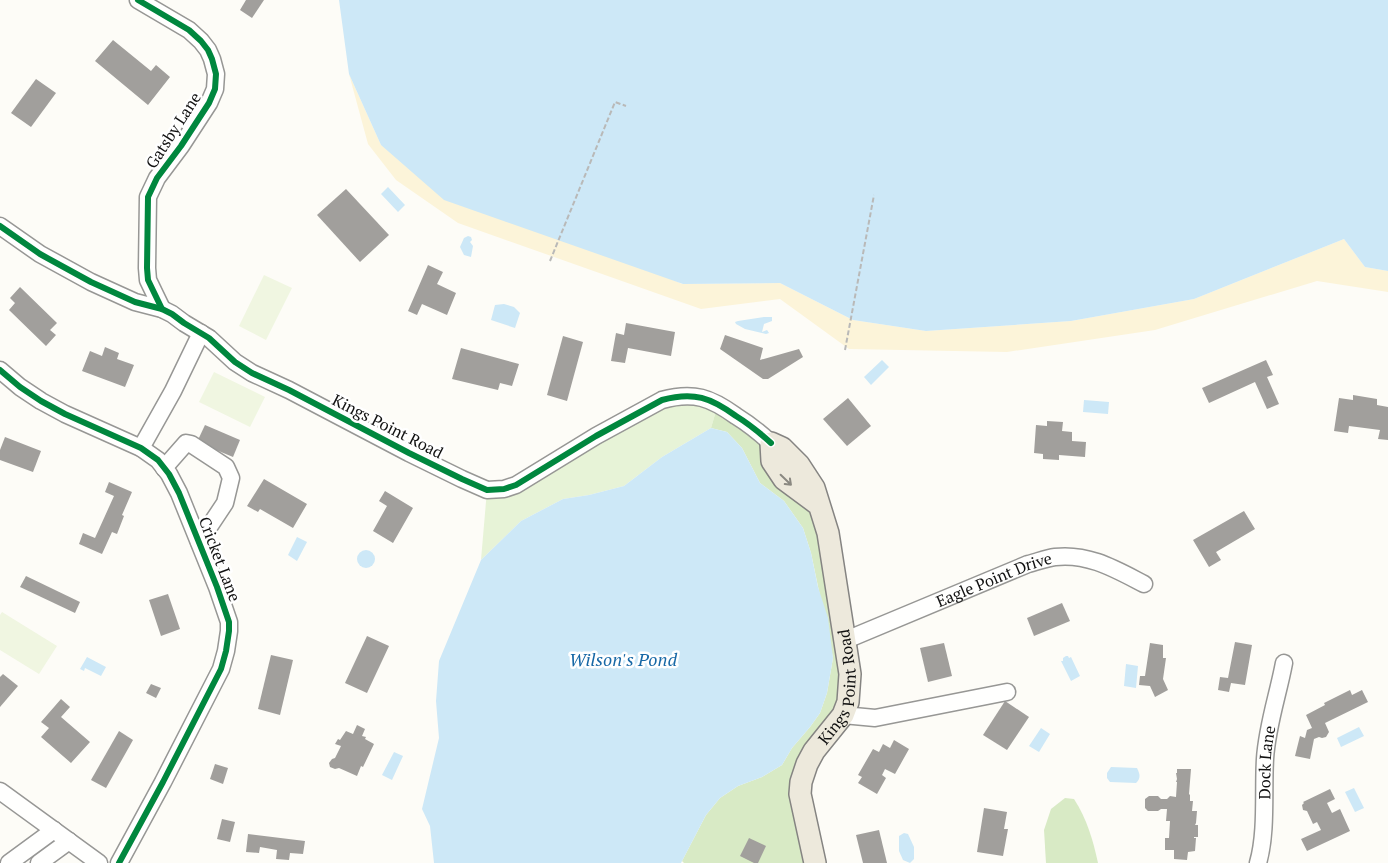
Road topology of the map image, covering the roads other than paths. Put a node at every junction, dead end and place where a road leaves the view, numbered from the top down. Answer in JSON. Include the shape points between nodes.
{"nodes":[{"id":1,"x":138,"y":0,"type":"edge"},
{"id":2,"x":0,"y":226,"type":"edge"},
{"id":3,"x":162,"y":309,"type":"junction"},
{"id":4,"x":201,"y":333,"type":"junction"},
{"id":5,"x":0,"y":370,"type":"edge"},
{"id":6,"x":770,"y":443,"type":"joint"},
{"id":7,"x":141,"y":448,"type":"junction"},
{"id":8,"x":164,"y":468,"type":"junction"},
{"id":9,"x":199,"y":542,"type":"junction"},
{"id":10,"x":1144,"y":584,"type":"dead end"},
{"id":11,"x":846,"y":640,"type":"junction"},
{"id":12,"x":1284,"y":663,"type":"dead end"},
{"id":13,"x":1008,"y":692,"type":"dead end"},
{"id":14,"x":843,"y":715,"type":"junction"},
{"id":15,"x":0,"y":791,"type":"edge"},
{"id":16,"x":54,"y":830,"type":"junction"},
{"id":17,"x":69,"y":841,"type":"junction"},
{"id":18,"x":9,"y":863,"type":"edge"},
{"id":19,"x":39,"y":863,"type":"edge"},
{"id":20,"x":99,"y":863,"type":"edge"},
{"id":21,"x":119,"y":863,"type":"edge"},
{"id":22,"x":815,"y":863,"type":"edge"},
{"id":23,"x":1258,"y":863,"type":"edge"}],
"edges":[{"from":1,"to":3,"type":"street","name":"Gatsby Lane","via":[[189,30],[201,41],[208,50],[216,74],[215,89],[209,102],[157,178],[148,197],[147,274]]},
{"from":2,"to":3,"type":"street","name":"Kings Point Road","via":[[40,254],[91,282],[135,302]]},
{"from":3,"to":4,"type":"street","name":"Kings Point Road"},
{"from":4,"to":6,"type":"street","name":"Kings Point Road","via":[[252,373],[409,454],[487,490],[516,485],[596,436],[662,400],[674,397],[693,396],[718,404]]},
{"from":4,"to":7,"type":"street"},
{"from":5,"to":7,"type":"street","name":"Cricket Lane","via":[[41,401]]},
{"from":6,"to":11,"type":"main road","name":"Kings Point Road","via":[[782,448],[799,465],[814,488],[828,532]]},
{"from":7,"to":8,"type":"street","name":"Cricket Lane"},
{"from":8,"to":9,"type":"street","name":"Cricket Lane","via":[[179,493]]},
{"from":8,"to":9,"type":"street","via":[[186,443],[226,467],[231,478],[225,503]]},
{"from":9,"to":21,"type":"street","name":"Cricket Lane","via":[[228,622],[226,651],[221,669],[164,782]]},
{"from":10,"to":11,"type":"street","name":"Eagle Point Drive","via":[[1088,558],[1054,557],[1028,564]]},
{"from":11,"to":14,"type":"main road","name":"Kings Point Road","via":[[850,674],[848,702]]},
{"from":12,"to":23,"type":"street","name":"Dock Lane","via":[[1269,726]]},
{"from":13,"to":14,"type":"street","via":[[875,718]]},
{"from":14,"to":22,"type":"main road","name":"Kings Point Road","via":[[814,751],[801,782],[800,794]]},
{"from":15,"to":16,"type":"street"},
{"from":16,"to":17,"type":"street"},
{"from":16,"to":18,"type":"street"},
{"from":17,"to":19,"type":"street"},
{"from":17,"to":20,"type":"street"}]}
